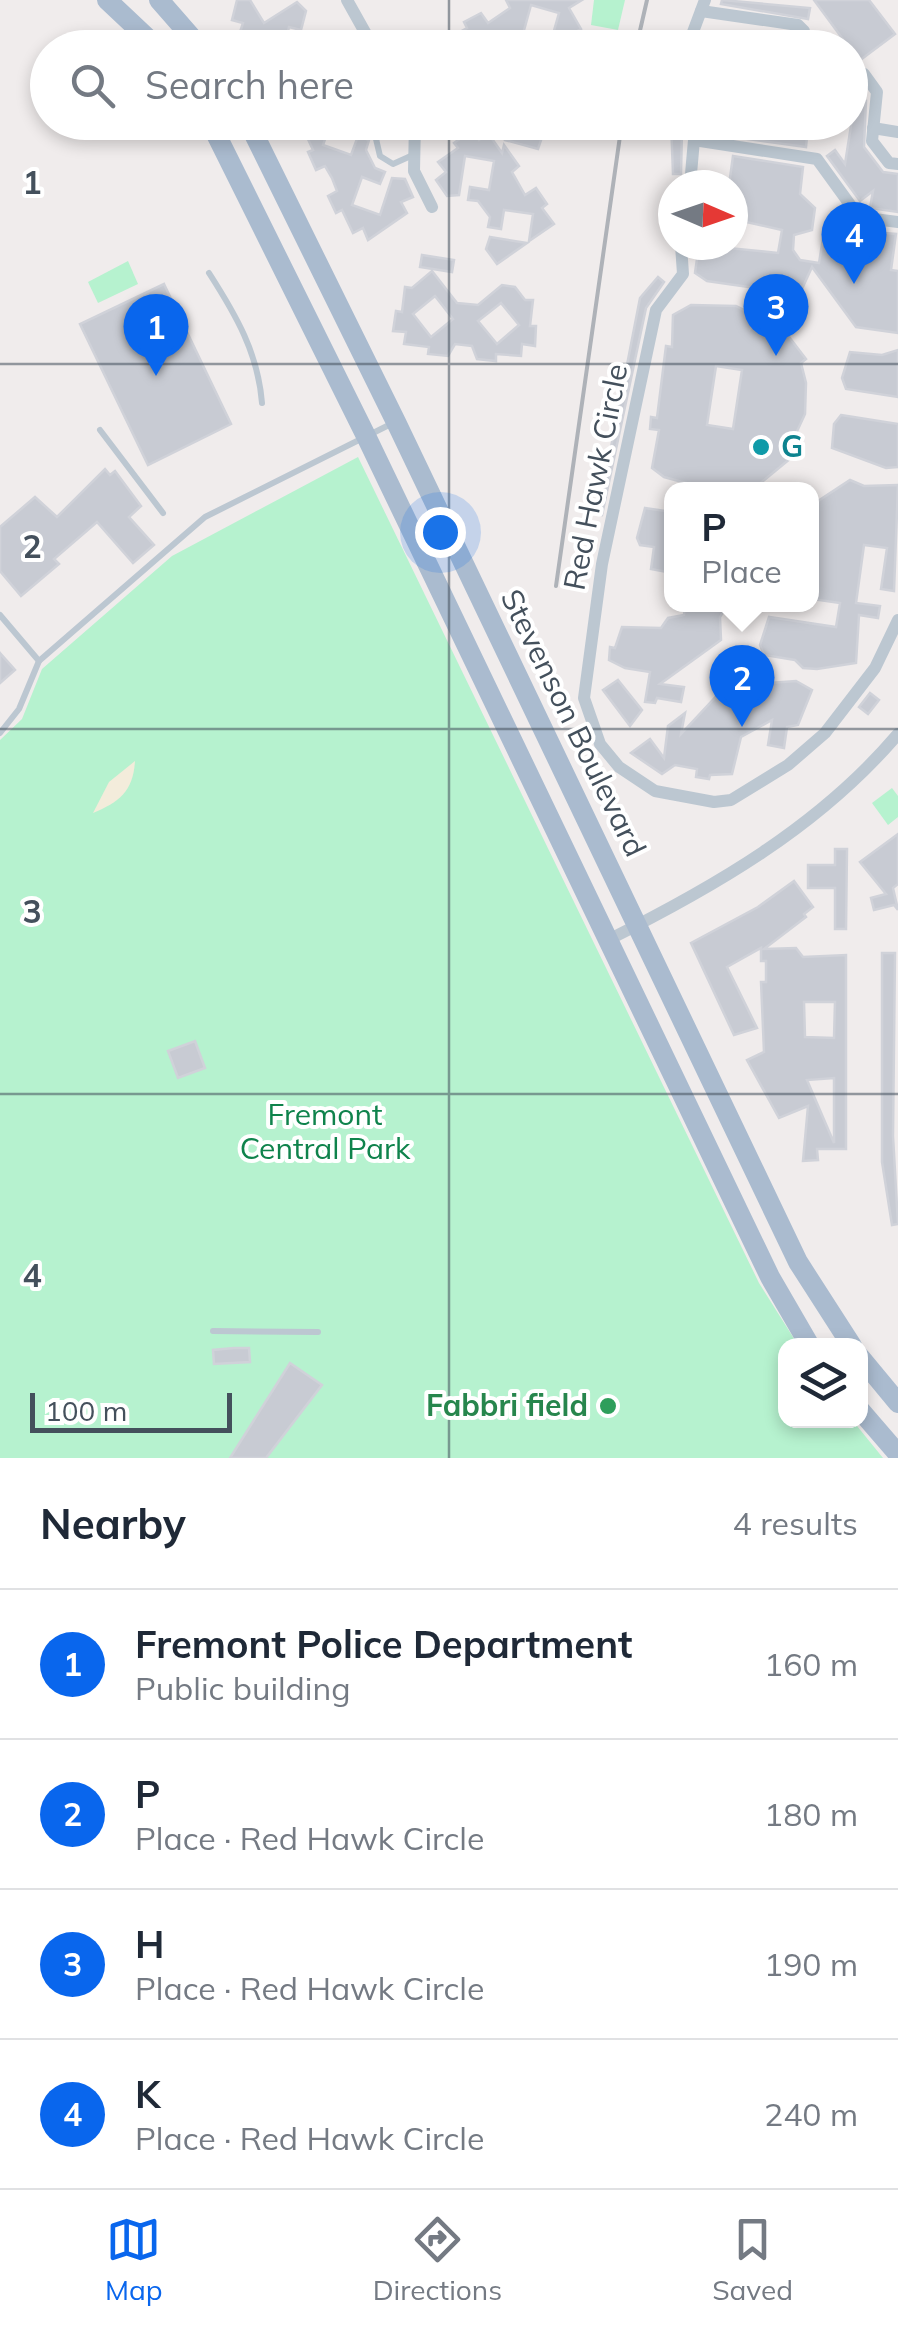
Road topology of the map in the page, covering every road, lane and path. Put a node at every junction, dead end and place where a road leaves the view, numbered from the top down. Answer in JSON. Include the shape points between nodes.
{"nodes":[{"id":1,"x":107,"y":0,"type":"edge"},
{"id":2,"x":159,"y":0,"type":"edge"},
{"id":3,"x":347,"y":0,"type":"edge"},
{"id":4,"x":703,"y":6,"type":"edge"},
{"id":5,"x":139,"y":30,"type":"edge"},
{"id":6,"x":185,"y":30,"type":"edge"},
{"id":7,"x":364,"y":30,"type":"edge"},
{"id":8,"x":694,"y":30,"type":"edge"},
{"id":9,"x":803,"y":30,"type":"edge"},
{"id":10,"x":868,"y":80,"type":"edge"},
{"id":11,"x":873,"y":128,"type":"junction"},
{"id":12,"x":898,"y":132,"type":"edge"},
{"id":13,"x":219,"y":140,"type":"edge"},
{"id":14,"x":257,"y":140,"type":"edge"},
{"id":15,"x":376,"y":140,"type":"edge"},
{"id":16,"x":416,"y":140,"type":"edge"},
{"id":17,"x":416,"y":154,"type":"junction"},
{"id":18,"x":898,"y":164,"type":"edge"},
{"id":19,"x":691,"y":170,"type":"edge"},
{"id":20,"x":432,"y":207,"type":"dead end"},
{"id":21,"x":898,"y":222,"type":"edge"},
{"id":22,"x":683,"y":260,"type":"edge"},
{"id":23,"x":209,"y":273,"type":"dead end"},
{"id":24,"x":262,"y":403,"type":"dead end"},
{"id":25,"x":396,"y":422,"type":"junction"},
{"id":26,"x":100,"y":430,"type":"dead end"},
{"id":27,"x":366,"y":436,"type":"junction"},
{"id":28,"x":162,"y":513,"type":"dead end"},
{"id":29,"x":0,"y":615,"type":"edge"},
{"id":30,"x":898,"y":620,"type":"edge"},
{"id":31,"x":894,"y":640,"type":"edge"},
{"id":32,"x":39,"y":661,"type":"junction"},
{"id":33,"x":0,"y":733,"type":"edge"},
{"id":34,"x":898,"y":734,"type":"edge"},
{"id":35,"x":636,"y":926,"type":"junction"},
{"id":36,"x":606,"y":941,"type":"junction"},
{"id":37,"x":213,"y":1331,"type":"dead end"},
{"id":38,"x":318,"y":1332,"type":"dead end"},
{"id":39,"x":805,"y":1338,"type":"edge"},
{"id":40,"x":847,"y":1338,"type":"edge"},
{"id":41,"x":868,"y":1367,"type":"edge"},
{"id":42,"x":898,"y":1403,"type":"edge"},
{"id":43,"x":868,"y":1419,"type":"edge"},
{"id":44,"x":898,"y":1454,"type":"edge"}],
"edges":[{"from":1,"to":5,"type":"main road"},
{"from":2,"to":6,"type":"main road"},
{"from":3,"to":7,"type":"street"},
{"from":4,"to":8,"type":"street"},
{"from":4,"to":9,"type":"street"},
{"from":10,"to":11,"type":"street","via":[[877,92]]},
{"from":11,"to":12,"type":"street"},
{"from":11,"to":18,"type":"street","via":[[872,141]]},
{"from":13,"to":27,"type":"main road","name":"Stevenson Boulevard"},
{"from":14,"to":25,"type":"main road","name":"Stevenson Boulevard"},
{"from":15,"to":17,"type":"lane","via":[[380,156],[393,164]]},
{"from":16,"to":17,"type":"street"},
{"from":17,"to":20,"type":"street","via":[[414,171]]},
{"from":19,"to":21,"type":"street","via":[[694,140],[817,159],[859,217]]},
{"from":22,"to":31,"type":"street","name":"Red Hawk Circle","via":[[684,274],[656,310],[602,564],[584,698],[600,744],[655,791],[731,800],[824,733]]},
{"from":23,"to":24,"type":"lane","via":[[249,344]]},
{"from":25,"to":27,"type":"lane"},
{"from":25,"to":35,"type":"main road","name":"Stevenson Boulevard"},
{"from":26,"to":28,"type":"lane"},
{"from":27,"to":32,"type":"lane","via":[[205,517]]},
{"from":27,"to":36,"type":"main road","name":"Stevenson Boulevard"},
{"from":29,"to":32,"type":"lane"},
{"from":30,"to":31,"type":"street","name":"Red Hawk Circle"},
{"from":32,"to":33,"type":"lane","via":[[20,710]]},
{"from":34,"to":35,"type":"street","via":[[859,780],[754,860]]},
{"from":35,"to":36,"type":"street"},
{"from":35,"to":40,"type":"main road","name":"Stevenson Boulevard","via":[[798,1262]]},
{"from":36,"to":39,"type":"main road","name":"Stevenson Boulevard"},
{"from":37,"to":38,"type":"lane"},
{"from":41,"to":42,"type":"main road"},
{"from":43,"to":44,"type":"main road"}]}
